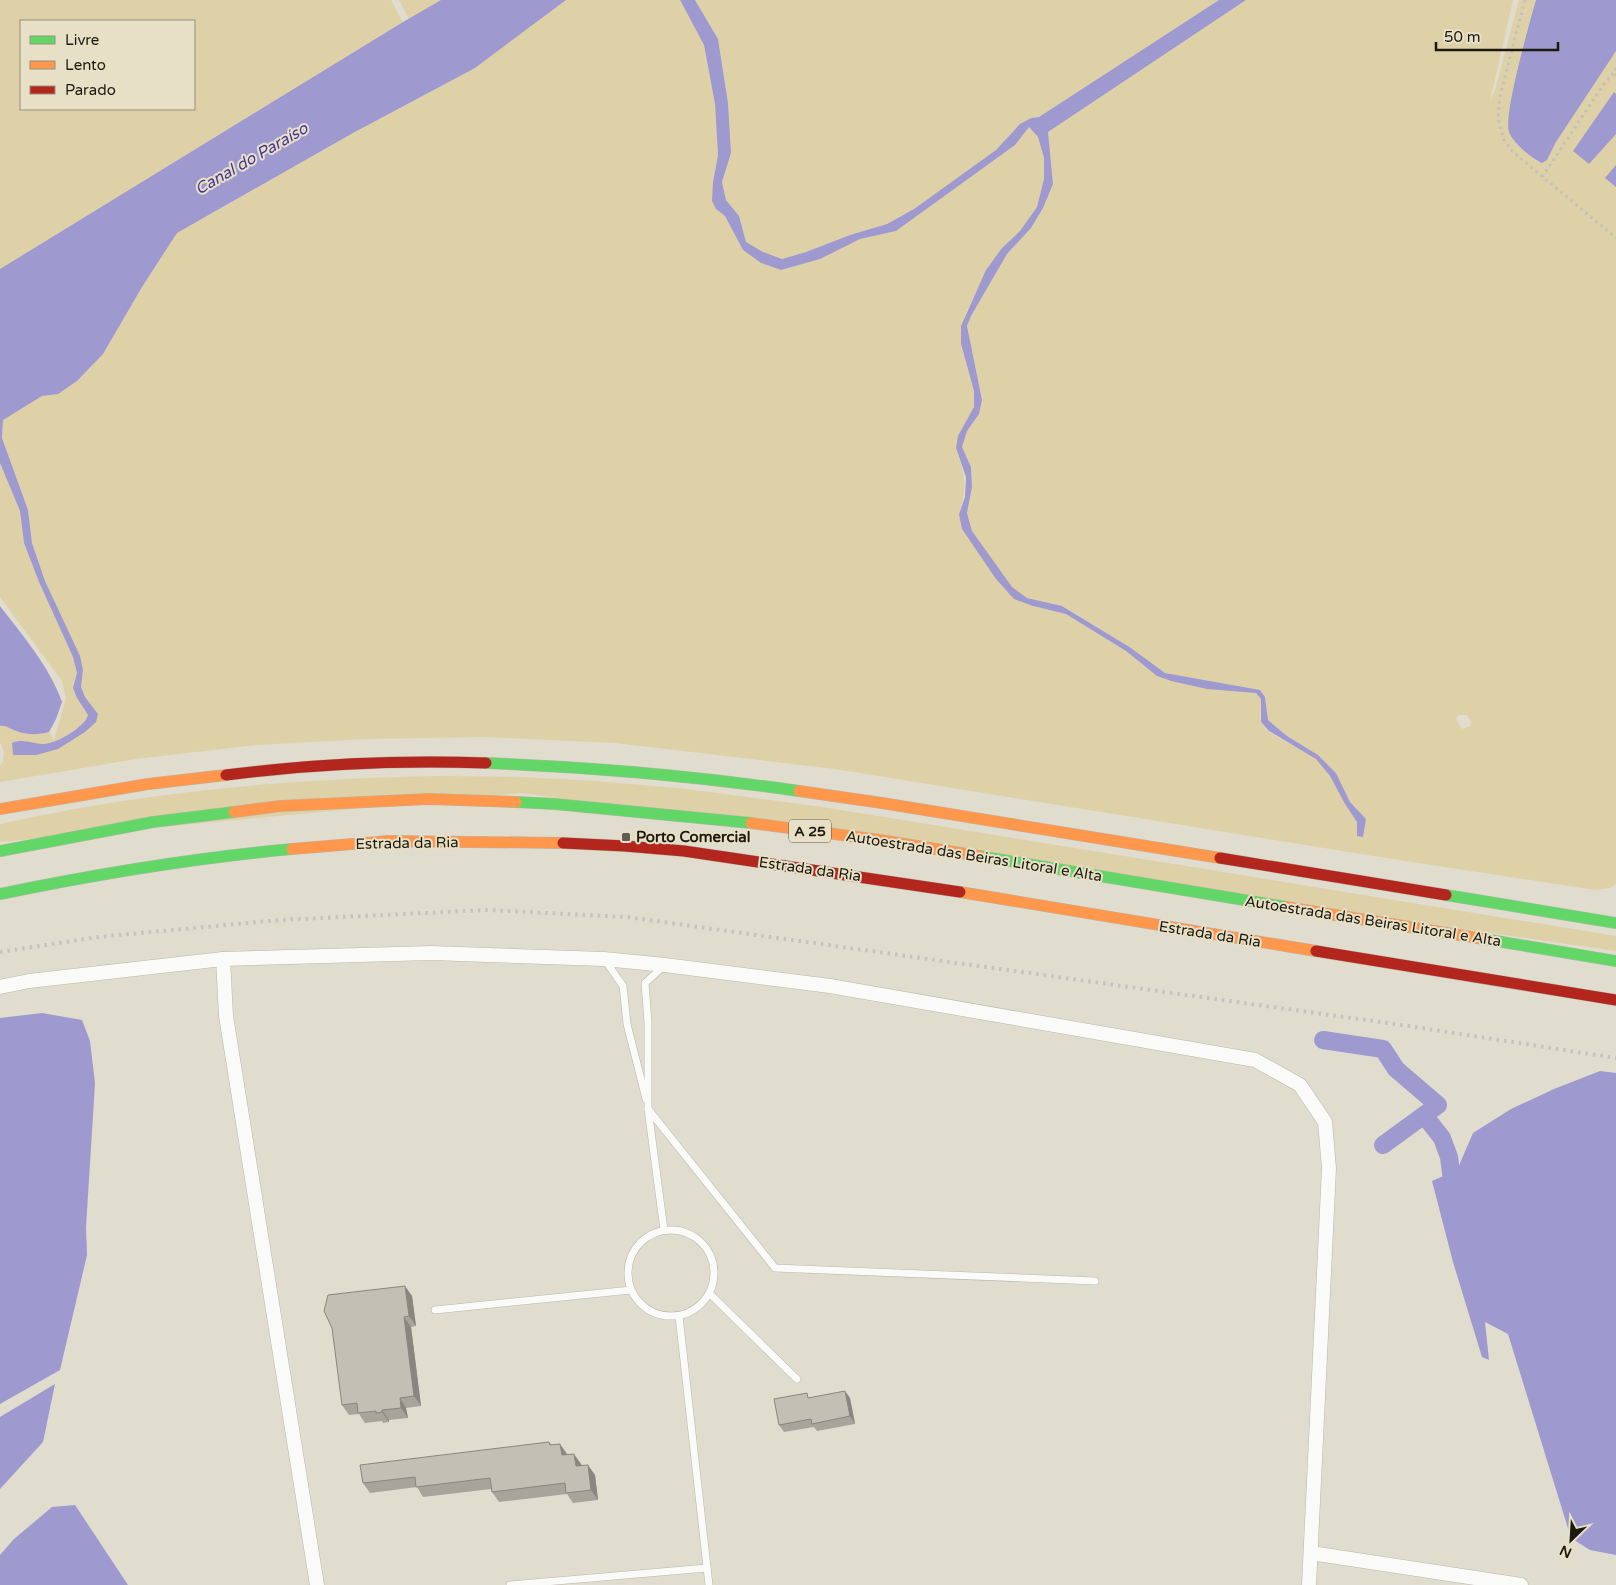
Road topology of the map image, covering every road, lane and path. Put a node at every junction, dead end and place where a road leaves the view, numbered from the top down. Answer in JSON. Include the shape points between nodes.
{"nodes":[{"id":1,"x":1525,"y":0,"type":"edge"},
{"id":2,"x":1615,"y":72,"type":"edge"},
{"id":3,"x":1542,"y":177,"type":"junction"},
{"id":4,"x":1616,"y":238,"type":"edge"},
{"id":5,"x":0,"y":809,"type":"edge"},
{"id":6,"x":0,"y":852,"type":"edge"},
{"id":7,"x":0,"y":894,"type":"edge"},
{"id":8,"x":1616,"y":923,"type":"edge"},
{"id":9,"x":223,"y":959,"type":"junction"},
{"id":10,"x":604,"y":959,"type":"junction"},
{"id":11,"x":1616,"y":961,"type":"edge"},
{"id":12,"x":665,"y":965,"type":"junction"},
{"id":13,"x":0,"y":987,"type":"edge"},
{"id":14,"x":1616,"y":1000,"type":"edge"},
{"id":15,"x":648,"y":1109,"type":"junction"},
{"id":16,"x":664,"y":1230,"type":"junction"},
{"id":17,"x":1095,"y":1281,"type":"dead end"},
{"id":18,"x":631,"y":1290,"type":"junction"},
{"id":19,"x":710,"y":1294,"type":"junction"},
{"id":20,"x":435,"y":1310,"type":"dead end"},
{"id":21,"x":679,"y":1316,"type":"junction"},
{"id":22,"x":798,"y":1379,"type":"dead end"},
{"id":23,"x":1311,"y":1552,"type":"junction"},
{"id":24,"x":707,"y":1568,"type":"junction"},
{"id":25,"x":317,"y":1585,"type":"edge"},
{"id":26,"x":510,"y":1585,"type":"edge"},
{"id":27,"x":709,"y":1585,"type":"edge"},
{"id":28,"x":1309,"y":1585,"type":"edge"},
{"id":29,"x":1521,"y":1585,"type":"edge"}],
"edges":[{"from":1,"to":3,"type":"path","via":[[1500,96],[1498,118],[1504,140]]},
{"from":2,"to":3,"type":"path"},
{"from":3,"to":4,"type":"path"},
{"from":5,"to":8,"type":"main road","via":[[148,784],[272,769],[431,761],[554,766],[736,782],[882,803]]},
{"from":6,"to":11,"type":"main road","name":"Autoestrada das Beiras Litoral e Alta","number":"A 25","via":[[154,822],[280,806],[429,799],[555,804],[731,820],[880,840]]},
{"from":7,"to":14,"type":"main road","name":"Estrada da Ria","via":[[226,855],[389,841],[634,847],[872,878]]},
{"from":9,"to":10,"type":"street","via":[[431,953]]},
{"from":9,"to":13,"type":"street"},
{"from":9,"to":25,"type":"street","via":[[226,1016]]},
{"from":10,"to":12,"type":"street"},
{"from":10,"to":15,"type":"lane","via":[[623,986],[627,1024]]},
{"from":12,"to":15,"type":"lane","via":[[645,983]]},
{"from":12,"to":23,"type":"street","via":[[830,986],[1255,1060],[1300,1085],[1325,1122],[1329,1168]]},
{"from":15,"to":16,"type":"lane"},
{"from":15,"to":17,"type":"lane","via":[[775,1268]]},
{"from":16,"to":18,"type":"lane","via":[[646,1238],[633,1252],[628,1271]]},
{"from":16,"to":19,"type":"lane","via":[[683,1231],[700,1240],[712,1256],[715,1276]]},
{"from":18,"to":20,"type":"lane"},
{"from":18,"to":21,"type":"lane","via":[[642,1306],[659,1315]]},
{"from":19,"to":21,"type":"lane","via":[[697,1309]]},
{"from":19,"to":22,"type":"lane"},
{"from":21,"to":24,"type":"lane"},
{"from":23,"to":28,"type":"street"},
{"from":23,"to":29,"type":"street"},
{"from":24,"to":26,"type":"lane"},
{"from":24,"to":27,"type":"lane"}]}
